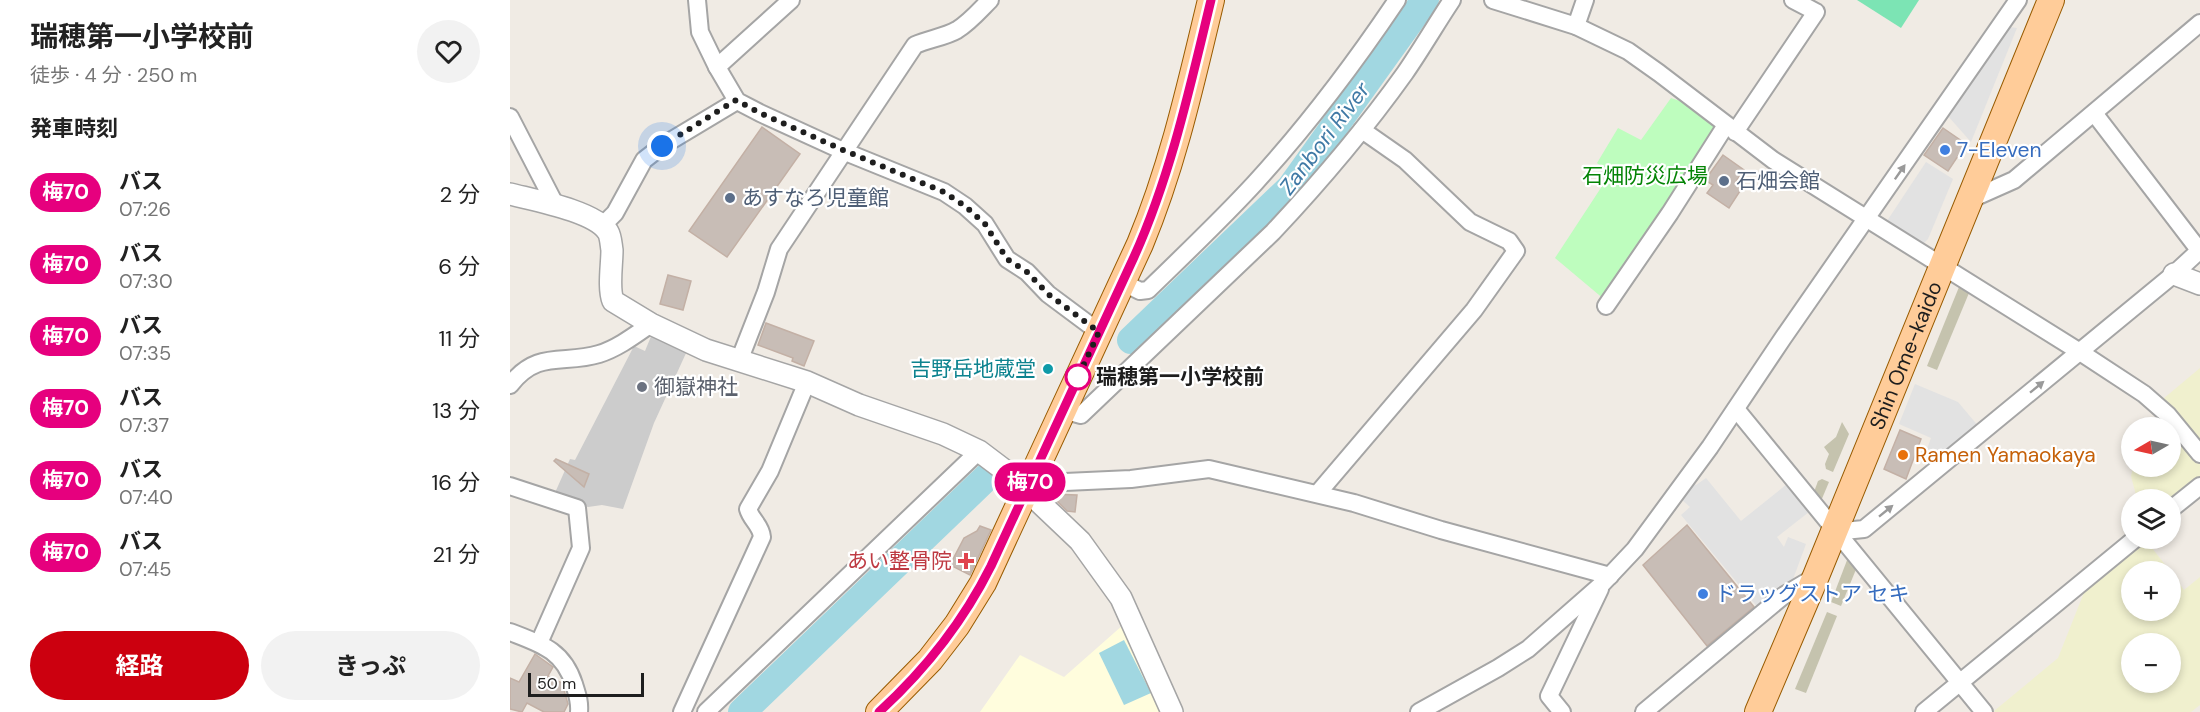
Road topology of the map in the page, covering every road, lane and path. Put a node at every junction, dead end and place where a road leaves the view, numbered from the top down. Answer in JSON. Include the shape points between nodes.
{"nodes":[{"id":1,"x":697,"y":0,"type":"edge"},
{"id":2,"x":791,"y":0,"type":"edge"},
{"id":3,"x":990,"y":0,"type":"edge"},
{"id":4,"x":1211,"y":0,"type":"edge"},
{"id":5,"x":1397,"y":0,"type":"edge"},
{"id":6,"x":1452,"y":0,"type":"edge"},
{"id":7,"x":1493,"y":0,"type":"edge"},
{"id":8,"x":1585,"y":0,"type":"edge"},
{"id":9,"x":1793,"y":0,"type":"edge"},
{"id":10,"x":2018,"y":0,"type":"edge"},
{"id":11,"x":2051,"y":0,"type":"edge"},
{"id":12,"x":2200,"y":23,"type":"edge"},
{"id":13,"x":1576,"y":26,"type":"junction"},
{"id":14,"x":717,"y":67,"type":"junction"},
{"id":15,"x":736,"y":100,"type":"junction"},
{"id":16,"x":2094,"y":113,"type":"junction"},
{"id":17,"x":510,"y":117,"type":"edge"},
{"id":18,"x":1731,"y":128,"type":"junction"},
{"id":19,"x":1362,"y":130,"type":"junction"},
{"id":20,"x":843,"y":150,"type":"junction"},
{"id":21,"x":510,"y":194,"type":"edge"},
{"id":22,"x":1969,"y":200,"type":"junction"},
{"id":23,"x":556,"y":206,"type":"junction"},
{"id":24,"x":1866,"y":219,"type":"junction"},
{"id":25,"x":603,"y":226,"type":"junction"},
{"id":26,"x":2200,"y":250,"type":"edge"},
{"id":27,"x":1942,"y":267,"type":"junction"},
{"id":28,"x":2174,"y":274,"type":"junction"},
{"id":29,"x":1122,"y":282,"type":"junction"},
{"id":30,"x":2200,"y":284,"type":"edge"},
{"id":31,"x":1606,"y":306,"type":"dead end"},
{"id":32,"x":651,"y":324,"type":"junction"},
{"id":33,"x":1099,"y":332,"type":"junction"},
{"id":34,"x":2080,"y":352,"type":"junction"},
{"id":35,"x":739,"y":361,"type":"junction"},
{"id":36,"x":807,"y":382,"type":"junction"},
{"id":37,"x":510,"y":385,"type":"edge"},
{"id":38,"x":1736,"y":409,"type":"junction"},
{"id":39,"x":1063,"y":410,"type":"junction"},
{"id":40,"x":979,"y":452,"type":"junction"},
{"id":41,"x":2200,"y":454,"type":"edge"},
{"id":42,"x":510,"y":486,"type":"edge"},
{"id":43,"x":2200,"y":486,"type":"edge"},
{"id":44,"x":1028,"y":488,"type":"junction"},
{"id":45,"x":1317,"y":493,"type":"junction"},
{"id":46,"x":2181,"y":501,"type":"edge"},
{"id":47,"x":1834,"y":532,"type":"junction"},
{"id":48,"x":2123,"y":549,"type":"edge"},
{"id":49,"x":1816,"y":576,"type":"junction"},
{"id":50,"x":1606,"y":580,"type":"junction"},
{"id":51,"x":510,"y":632,"type":"edge"},
{"id":52,"x":539,"y":643,"type":"junction"},
{"id":53,"x":1960,"y":683,"type":"junction"},
{"id":54,"x":579,"y":712,"type":"edge"},
{"id":55,"x":682,"y":712,"type":"edge"},
{"id":56,"x":706,"y":712,"type":"edge"},
{"id":57,"x":879,"y":712,"type":"edge"},
{"id":58,"x":1172,"y":712,"type":"edge"},
{"id":59,"x":1419,"y":712,"type":"edge"},
{"id":60,"x":1562,"y":712,"type":"edge"},
{"id":61,"x":1644,"y":712,"type":"edge"},
{"id":62,"x":1758,"y":712,"type":"edge"},
{"id":63,"x":1924,"y":712,"type":"edge"},
{"id":64,"x":1984,"y":712,"type":"edge"}],
"edges":[{"from":1,"to":14,"type":"street","via":[[700,32]]},
{"from":2,"to":14,"type":"street"},
{"from":3,"to":20,"type":"street","via":[[955,31],[915,45]]},
{"from":4,"to":29,"type":"main road","via":[[1165,181]]},
{"from":5,"to":29,"type":"street","via":[[1304,127],[1231,209],[1148,290],[1140,291]]},
{"from":6,"to":19,"type":"street"},
{"from":7,"to":13,"type":"street"},
{"from":8,"to":13,"type":"street"},
{"from":9,"to":18,"type":"street","via":[[1816,12]]},
{"from":24,"to":10,"type":"street","one_way":true},
{"from":11,"to":22,"type":"main road","name":"Shin Ome-kaido"},
{"from":12,"to":16,"type":"street"},
{"from":13,"to":18,"type":"street","via":[[1628,51]]},
{"from":14,"to":15,"type":"street"},
{"from":15,"to":20,"type":"street"},
{"from":15,"to":25,"type":"street","via":[[644,160],[615,213]]},
{"from":16,"to":22,"type":"street","via":[[2014,180]]},
{"from":16,"to":26,"type":"street"},
{"from":17,"to":23,"type":"street"},
{"from":18,"to":24,"type":"street","via":[[1773,160]]},
{"from":18,"to":31,"type":"street"},
{"from":19,"to":39,"type":"street","via":[[1273,232],[1081,416]]},
{"from":19,"to":45,"type":"street","via":[[1405,160],[1470,222],[1509,241],[1516,251],[1474,310]]},
{"from":20,"to":33,"type":"street","via":[[944,192],[965,206],[985,224],[1007,259]]},
{"from":20,"to":35,"type":"street","via":[[779,249]]},
{"from":21,"to":23,"type":"street"},
{"from":22,"to":27,"type":"main road","name":"Shin Ome-kaido"},
{"from":23,"to":25,"type":"street"},
{"from":24,"to":27,"type":"street"},
{"from":24,"to":38,"type":"street"},
{"from":25,"to":32,"type":"street","via":[[611,243],[610,290],[614,301]]},
{"from":26,"to":28,"type":"street"},
{"from":27,"to":34,"type":"street"},
{"from":27,"to":47,"type":"main road","name":"Shin Ome-kaido"},
{"from":28,"to":30,"type":"street"},
{"from":28,"to":34,"type":"street"},
{"from":29,"to":33,"type":"main road"},
{"from":32,"to":35,"type":"street"},
{"from":32,"to":37,"type":"street","via":[[599,354],[535,364]]},
{"from":33,"to":39,"type":"main road"},
{"from":34,"to":41,"type":"street","via":[[2144,394],[2168,415]]},
{"from":47,"to":34,"type":"street","one_way":true,"via":[[1864,529]]},
{"from":35,"to":36,"type":"street"},
{"from":36,"to":40,"type":"street","via":[[858,405],[943,434]]},
{"from":36,"to":55,"type":"street","via":[[770,471],[748,509],[762,529],[762,537]]},
{"from":38,"to":47,"type":"street"},
{"from":38,"to":50,"type":"street","via":[[1635,549]]},
{"from":39,"to":44,"type":"main road"},
{"from":40,"to":44,"type":"street"},
{"from":40,"to":56,"type":"street"},
{"from":42,"to":52,"type":"street","via":[[577,508],[581,548]]},
{"from":43,"to":46,"type":"street"},
{"from":44,"to":45,"type":"street","via":[[1043,483],[1131,479],[1209,468]]},
{"from":44,"to":57,"type":"main road","via":[[983,583],[957,624],[920,672]]},
{"from":44,"to":58,"type":"street","via":[[1080,541],[1112,584]]},
{"from":45,"to":50,"type":"street"},
{"from":47,"to":49,"type":"main road","name":"Shin Ome-kaido"},
{"from":47,"to":53,"type":"street"},
{"from":48,"to":53,"type":"street"},
{"from":49,"to":61,"type":"street","via":[[1783,596]]},
{"from":49,"to":62,"type":"main road","name":"Shin Ome-kaido"},
{"from":50,"to":59,"type":"street","via":[[1528,649]]},
{"from":50,"to":60,"type":"street","via":[[1548,696]]},
{"from":51,"to":52,"type":"street"},
{"from":52,"to":54,"type":"street","via":[[554,651],[569,669],[580,702]]},
{"from":53,"to":63,"type":"street"},
{"from":53,"to":64,"type":"street"}]}
